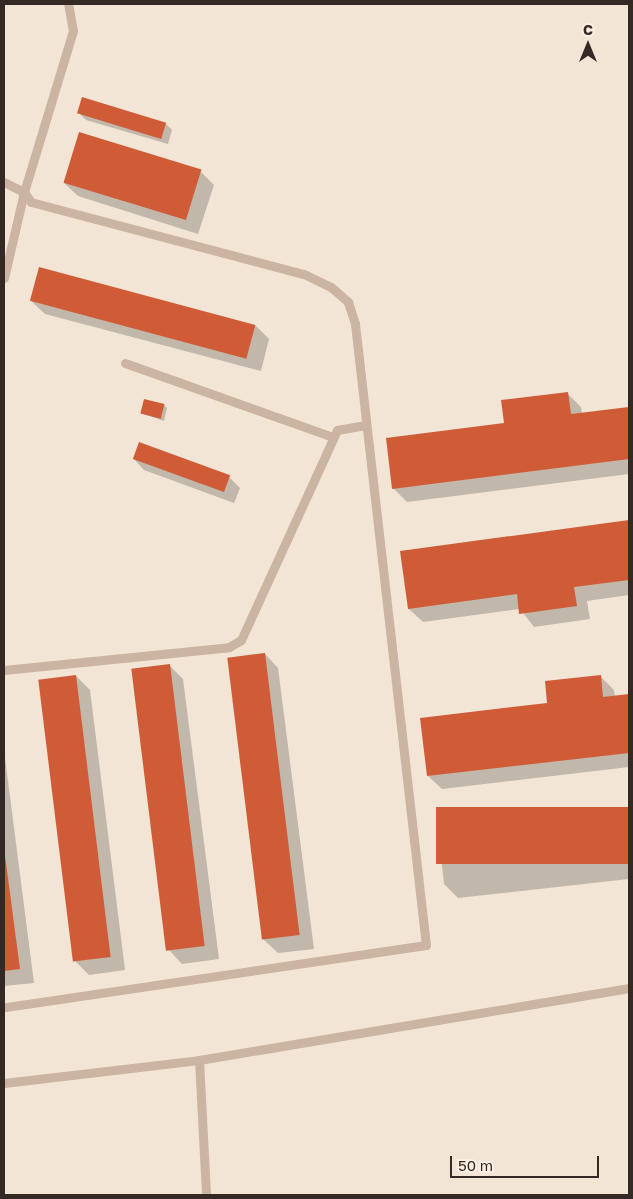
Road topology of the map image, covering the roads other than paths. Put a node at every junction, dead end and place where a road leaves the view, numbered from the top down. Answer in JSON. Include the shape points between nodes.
{"nodes":[{"id":1,"x":68,"y":4,"type":"edge"},
{"id":2,"x":4,"y":182,"type":"edge"},
{"id":3,"x":24,"y":192,"type":"junction"},
{"id":4,"x":4,"y":278,"type":"edge"},
{"id":5,"x":125,"y":363,"type":"dead end"},
{"id":6,"x":366,"y":425,"type":"junction"},
{"id":7,"x":333,"y":438,"type":"junction"},
{"id":8,"x":4,"y":670,"type":"edge"},
{"id":9,"x":629,"y":988,"type":"edge"},
{"id":10,"x":4,"y":1007,"type":"edge"},
{"id":11,"x":199,"y":1060,"type":"junction"},
{"id":12,"x":4,"y":1083,"type":"edge"},
{"id":13,"x":206,"y":1195,"type":"edge"}],
"edges":[{"from":1,"to":3,"type":"lane","via":[[73,30]]},
{"from":2,"to":3,"type":"lane"},
{"from":3,"to":4,"type":"lane"},
{"from":3,"to":6,"type":"lane","via":[[30,202],[304,274],[331,287],[348,302],[355,324]]},
{"from":5,"to":7,"type":"lane"},
{"from":6,"to":7,"type":"lane","via":[[337,430]]},
{"from":6,"to":10,"type":"lane","via":[[426,945]]},
{"from":7,"to":8,"type":"lane","via":[[241,640],[229,647]]},
{"from":9,"to":11,"type":"lane"},
{"from":11,"to":12,"type":"lane"},
{"from":11,"to":13,"type":"lane"}]}
